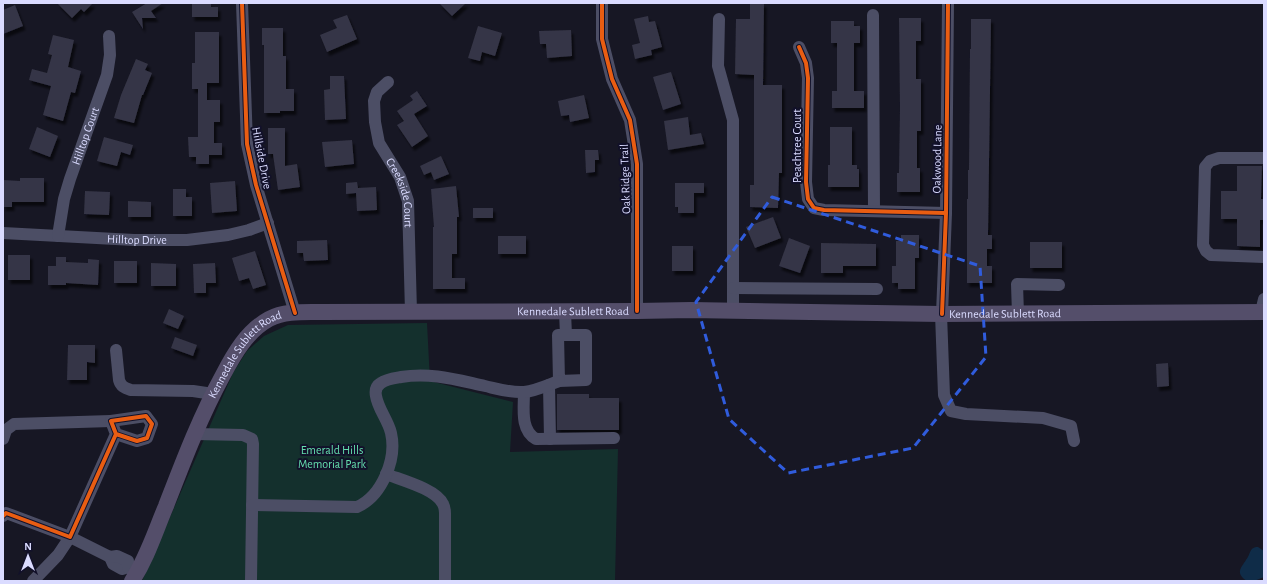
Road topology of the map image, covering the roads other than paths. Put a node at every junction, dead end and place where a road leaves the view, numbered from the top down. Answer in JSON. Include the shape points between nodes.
{"nodes":[{"id":1,"x":242,"y":3,"type":"edge"},
{"id":2,"x":602,"y":3,"type":"edge"},
{"id":3,"x":948,"y":3,"type":"edge"},
{"id":4,"x":873,"y":15,"type":"dead end"},
{"id":5,"x":719,"y":19,"type":"dead end"},
{"id":6,"x":109,"y":36,"type":"dead end"},
{"id":7,"x":799,"y":47,"type":"dead end"},
{"id":8,"x":388,"y":82,"type":"dead end"},
{"id":9,"x":1264,"y":158,"type":"edge"},
{"id":10,"x":874,"y":211,"type":"junction"},
{"id":11,"x":946,"y":213,"type":"junction"},
{"id":12,"x":268,"y":223,"type":"junction"},
{"id":13,"x":3,"y":233,"type":"edge"},
{"id":14,"x":58,"y":236,"type":"junction"},
{"id":15,"x":1264,"y":257,"type":"edge"},
{"id":16,"x":1059,"y":285,"type":"dead end"},
{"id":17,"x":733,"y":288,"type":"junction"},
{"id":18,"x":877,"y":289,"type":"dead end"},
{"id":19,"x":733,"y":310,"type":"junction"},
{"id":20,"x":1263,"y":310,"type":"edge"},
{"id":21,"x":637,"y":311,"type":"junction"},
{"id":22,"x":411,"y":312,"type":"junction"},
{"id":23,"x":565,"y":312,"type":"junction"},
{"id":24,"x":295,"y":313,"type":"junction"},
{"id":25,"x":942,"y":314,"type":"junction"},
{"id":26,"x":1018,"y":314,"type":"junction"},
{"id":27,"x":566,"y":334,"type":"junction"},
{"id":28,"x":116,"y":350,"type":"dead end"},
{"id":29,"x":554,"y":383,"type":"junction"},
{"id":30,"x":524,"y":392,"type":"junction"},
{"id":31,"x":212,"y":394,"type":"junction"},
{"id":32,"x":111,"y":421,"type":"junction"},
{"id":33,"x":116,"y":434,"type":"junction"},
{"id":34,"x":195,"y":434,"type":"junction"},
{"id":35,"x":614,"y":438,"type":"dead end"},
{"id":36,"x":3,"y":439,"type":"edge"},
{"id":37,"x":550,"y":439,"type":"junction"},
{"id":38,"x":1074,"y":441,"type":"dead end"},
{"id":39,"x":386,"y":474,"type":"junction"},
{"id":40,"x":252,"y":505,"type":"junction"},
{"id":41,"x":4,"y":513,"type":"edge"},
{"id":42,"x":70,"y":537,"type":"junction"},
{"id":43,"x":132,"y":574,"type":"edge"},
{"id":44,"x":33,"y":581,"type":"edge"},
{"id":45,"x":251,"y":581,"type":"edge"},
{"id":46,"x":445,"y":581,"type":"edge"}],
"edges":[{"from":1,"to":12,"type":"street","name":"Hillside Drive","via":[[247,144]]},
{"from":2,"to":21,"type":"street","name":"Oak Ridge Trail","via":[[602,39],[612,79],[630,120],[636,164]]},
{"from":3,"to":11,"type":"street","name":"Oakwood Lane"},
{"from":4,"to":10,"type":"street"},
{"from":5,"to":17,"type":"street","via":[[718,66],[733,120]]},
{"from":6,"to":14,"type":"street","name":"Hilltop Court","via":[[108,75],[70,179]]},
{"from":7,"to":10,"type":"street","name":"Peachtree Court","via":[[806,63],[808,78],[808,199],[814,208],[824,210]]},
{"from":8,"to":22,"type":"street","name":"Creekside Court","via":[[377,92],[374,101],[375,122],[379,143],[400,177],[408,201]]},
{"from":9,"to":15,"type":"street","via":[[1219,158],[1210,161],[1205,167],[1203,245],[1211,255]]},
{"from":10,"to":11,"type":"street","name":"Peachtree Court"},
{"from":11,"to":25,"type":"street","name":"Oakwood Lane"},
{"from":12,"to":14,"type":"street","name":"Hilltop Drive","via":[[228,235],[187,240]]},
{"from":12,"to":24,"type":"street","name":"Hillside Drive"},
{"from":13,"to":14,"type":"street","name":"Hilltop Drive"},
{"from":16,"to":26,"type":"street","via":[[1018,284]]},
{"from":17,"to":18,"type":"street"},
{"from":17,"to":19,"type":"street"},
{"from":19,"to":21,"type":"main road","name":"Kennedale Sublett Road"},
{"from":19,"to":25,"type":"main road","name":"Kennedale Sublett Road"},
{"from":20,"to":26,"type":"main road","name":"Kennedale Sublett Road","via":[[1226,313]]},
{"from":21,"to":23,"type":"main road","name":"Kennedale Sublett Road"},
{"from":22,"to":23,"type":"main road","name":"Kennedale Sublett Road"},
{"from":22,"to":24,"type":"main road","name":"Kennedale Sublett Road"},
{"from":23,"to":27,"type":"street"},
{"from":24,"to":31,"type":"main road","name":"Kennedale Sublett Road","via":[[277,315],[251,333],[237,350]]},
{"from":25,"to":26,"type":"main road","name":"Kennedale Sublett Road"},
{"from":25,"to":38,"type":"street","name":"Oakwood Lane","via":[[944,395],[951,411],[1043,418],[1071,426]]},
{"from":27,"to":29,"type":"street","via":[[558,335]]},
{"from":27,"to":29,"type":"street","via":[[586,335],[586,380]]},
{"from":28,"to":31,"type":"street","via":[[119,380],[124,388]]},
{"from":29,"to":30,"type":"street"},
{"from":29,"to":37,"type":"street"},
{"from":30,"to":37,"type":"street","via":[[526,430],[536,439]]},
{"from":30,"to":39,"type":"street","via":[[504,391],[439,376],[415,375],[382,382],[377,387],[375,395],[391,434],[392,446]]},
{"from":31,"to":34,"type":"main road","name":"Kennedale Sublett Road"},
{"from":32,"to":33,"type":"street"},
{"from":32,"to":33,"type":"street","via":[[146,416],[152,424],[147,438],[137,441]]},
{"from":32,"to":36,"type":"street","via":[[14,424],[6,430]]},
{"from":33,"to":42,"type":"street"},
{"from":34,"to":40,"type":"street","via":[[243,434],[252,439]]},
{"from":34,"to":43,"type":"main road","name":"Kennedale Sublett Road","via":[[142,566]]},
{"from":35,"to":37,"type":"street"},
{"from":39,"to":40,"type":"street","via":[[376,494],[365,504],[357,507]]},
{"from":39,"to":46,"type":"street","via":[[428,490],[443,503],[446,513]]},
{"from":40,"to":45,"type":"street"},
{"from":41,"to":42,"type":"street"},
{"from":42,"to":43,"type":"street","via":[[110,557],[117,556],[128,561]]},
{"from":42,"to":44,"type":"street","via":[[58,555]]}]}
